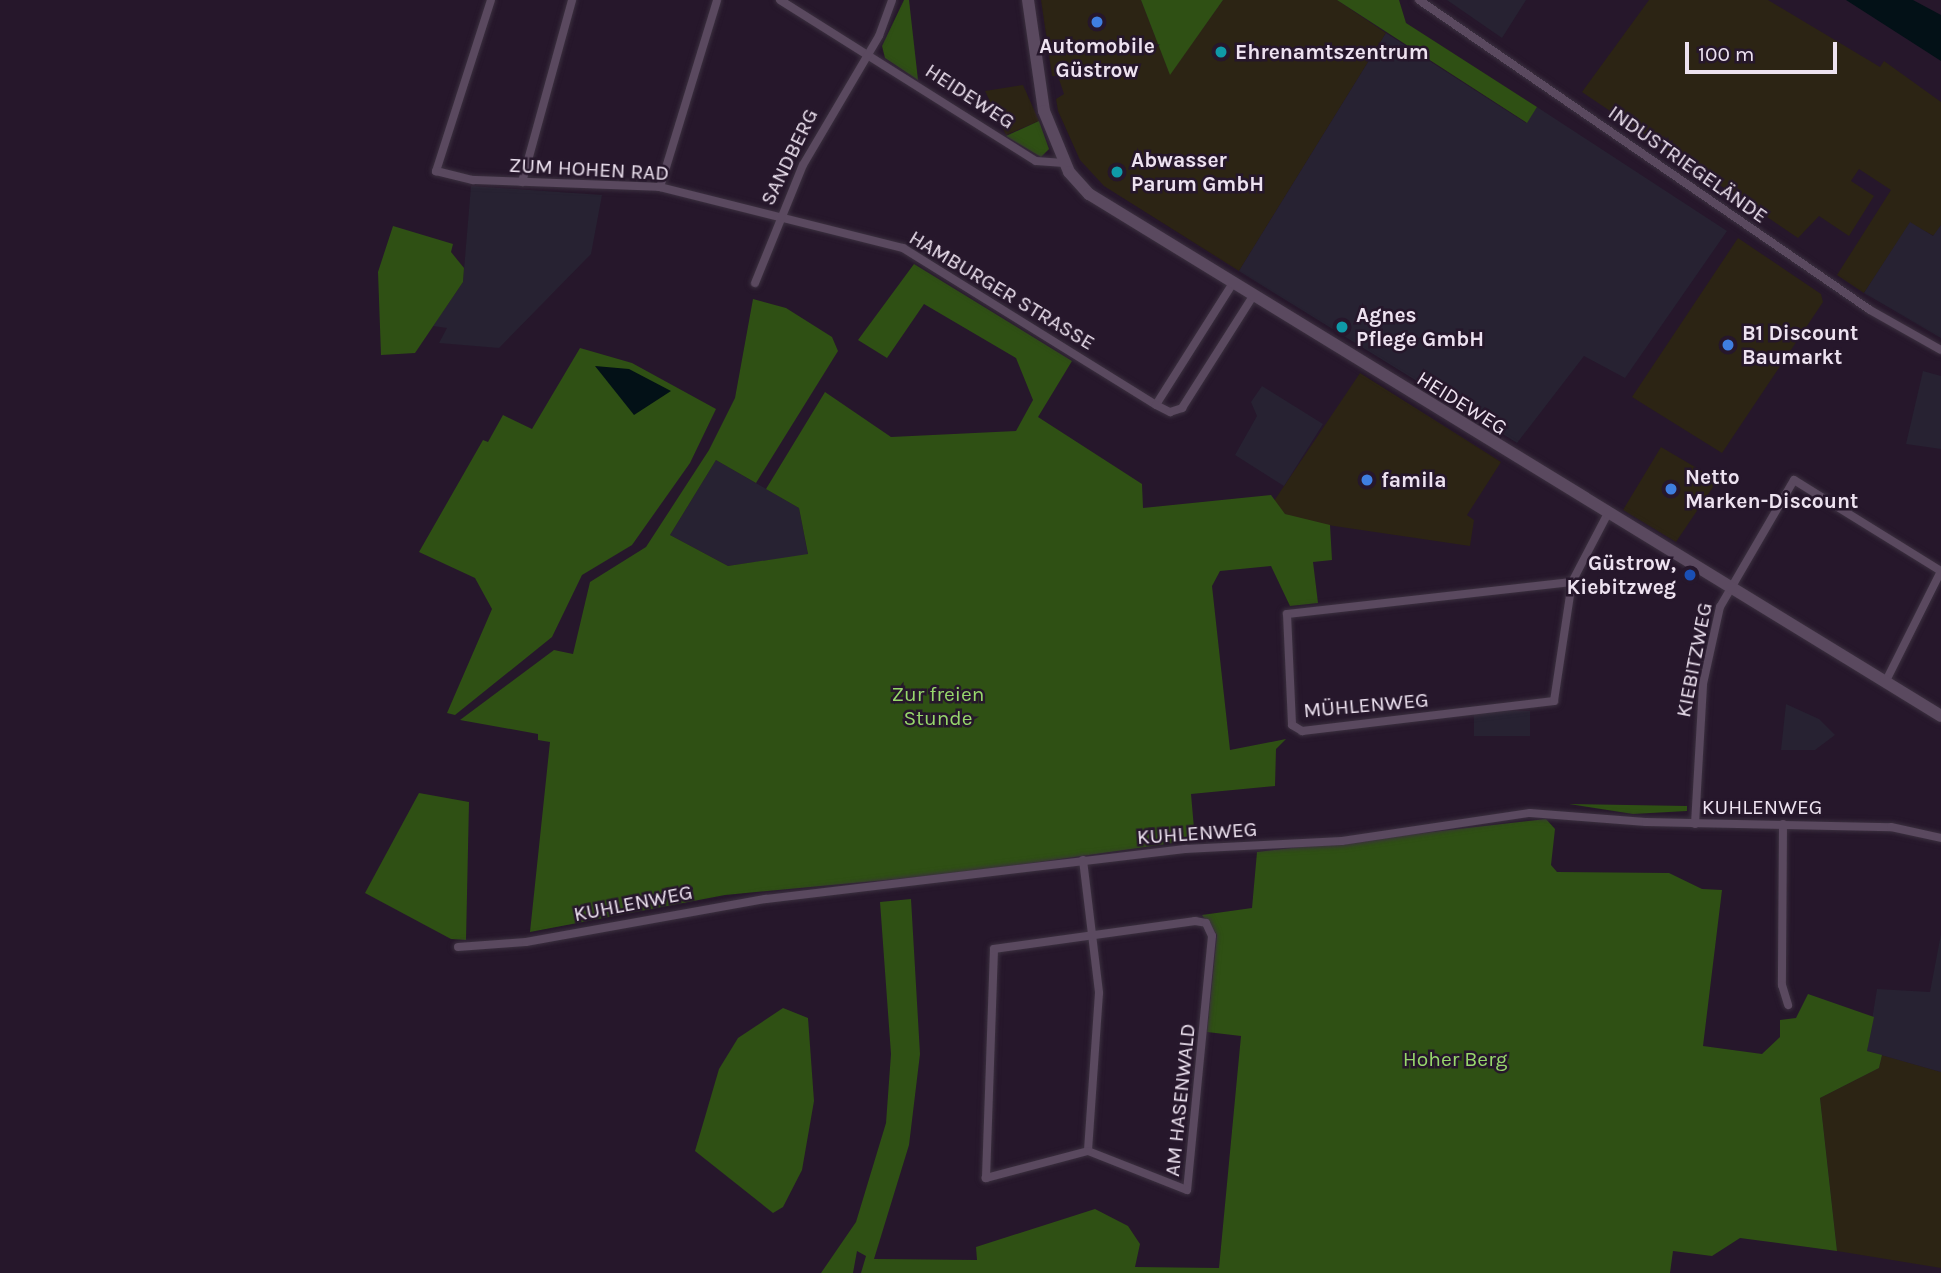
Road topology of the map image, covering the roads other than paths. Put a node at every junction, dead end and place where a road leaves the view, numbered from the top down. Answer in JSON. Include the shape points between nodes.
{"nodes":[{"id":1,"x":491,"y":0,"type":"edge"},
{"id":2,"x":572,"y":0,"type":"edge"},
{"id":3,"x":717,"y":0,"type":"edge"},
{"id":4,"x":780,"y":0,"type":"edge"},
{"id":5,"x":892,"y":0,"type":"edge"},
{"id":6,"x":1028,"y":0,"type":"edge"},
{"id":7,"x":1419,"y":0,"type":"edge"},
{"id":8,"x":867,"y":53,"type":"junction"},
{"id":9,"x":1064,"y":163,"type":"junction"},
{"id":10,"x":522,"y":182,"type":"junction"},
{"id":11,"x":660,"y":187,"type":"junction"},
{"id":12,"x":780,"y":214,"type":"junction"},
{"id":13,"x":755,"y":283,"type":"dead end"},
{"id":14,"x":1233,"y":283,"type":"junction"},
{"id":15,"x":1253,"y":296,"type":"junction"},
{"id":16,"x":1941,"y":349,"type":"edge"},
{"id":17,"x":1156,"y":405,"type":"junction"},
{"id":18,"x":1607,"y":514,"type":"junction"},
{"id":19,"x":1941,"y":571,"type":"edge"},
{"id":20,"x":1572,"y":582,"type":"junction"},
{"id":21,"x":1729,"y":589,"type":"junction"},
{"id":22,"x":1885,"y":682,"type":"junction"},
{"id":23,"x":1941,"y":716,"type":"edge"},
{"id":24,"x":1695,"y":824,"type":"junction"},
{"id":25,"x":1783,"y":824,"type":"junction"},
{"id":26,"x":1941,"y":838,"type":"edge"},
{"id":27,"x":1083,"y":860,"type":"junction"},
{"id":28,"x":1093,"y":936,"type":"junction"},
{"id":29,"x":458,"y":947,"type":"dead end"},
{"id":30,"x":1788,"y":1005,"type":"dead end"},
{"id":31,"x":1088,"y":1151,"type":"junction"}],
"edges":[{"from":1,"to":10,"type":"street","name":"ZUM HOHEN RAD","via":[[436,171]]},
{"from":2,"to":10,"type":"street"},
{"from":3,"to":11,"type":"street"},
{"from":4,"to":8,"type":"street","name":"HEIDEWEG"},
{"from":5,"to":8,"type":"street","name":"SANDBERG"},
{"from":6,"to":9,"type":"street","via":[[1039,92]]},
{"from":7,"to":16,"type":"street","name":"INDUSTRIEGELÄNDE","via":[[1871,310]]},
{"from":8,"to":9,"type":"street","name":"HEIDEWEG","via":[[1036,161]]},
{"from":8,"to":12,"type":"street","name":"SANDBERG"},
{"from":9,"to":14,"type":"street","name":"HEIDEWEG","via":[[1089,194]]},
{"from":10,"to":11,"type":"street","name":"ZUM HOHEN RAD"},
{"from":11,"to":12,"type":"street","name":"ZUM HOHEN RAD"},
{"from":12,"to":13,"type":"street","name":"SANDBERG"},
{"from":12,"to":17,"type":"street","name":"HAMBURGER STRASSE","via":[[902,248]]},
{"from":14,"to":15,"type":"street","name":"HEIDEWEG"},
{"from":14,"to":17,"type":"street"},
{"from":15,"to":17,"type":"street","via":[[1182,408],[1170,412]]},
{"from":15,"to":18,"type":"street","name":"HEIDEWEG"},
{"from":18,"to":20,"type":"street","name":"MÜHLENWEG"},
{"from":18,"to":21,"type":"street","name":"HEIDEWEG"},
{"from":19,"to":21,"type":"street","name":"KIEBITZWEG","via":[[1794,480]]},
{"from":19,"to":22,"type":"street"},
{"from":20,"to":20,"type":"street","name":"MÜHLENWEG","via":[[1287,614],[1292,725],[1301,731],[1548,704],[1557,695]]},
{"from":21,"to":22,"type":"street","name":"HEIDEWEG"},
{"from":21,"to":24,"type":"street","name":"KIEBITZWEG","via":[[1703,684]]},
{"from":22,"to":23,"type":"street","name":"HEIDEWEG"},
{"from":24,"to":25,"type":"street","name":"KUHLENWEG"},
{"from":24,"to":27,"type":"street","name":"KUHLENWEG","via":[[1530,813],[1342,841]]},
{"from":25,"to":26,"type":"street","name":"KUHLENWEG","via":[[1891,827]]},
{"from":25,"to":30,"type":"street","via":[[1782,985]]},
{"from":27,"to":28,"type":"street"},
{"from":27,"to":29,"type":"street","name":"KUHLENWEG","via":[[662,913],[526,942]]},
{"from":28,"to":31,"type":"street","via":[[1099,993]]},
{"from":28,"to":31,"type":"street","name":"AM HASENWALD","via":[[1002,946],[991,956],[982,1169],[986,1178],[996,1178]]},
{"from":28,"to":31,"type":"street","name":"AM HASENWALD","via":[[1195,921],[1206,923],[1212,936],[1192,1183],[1179,1190]]}]}
